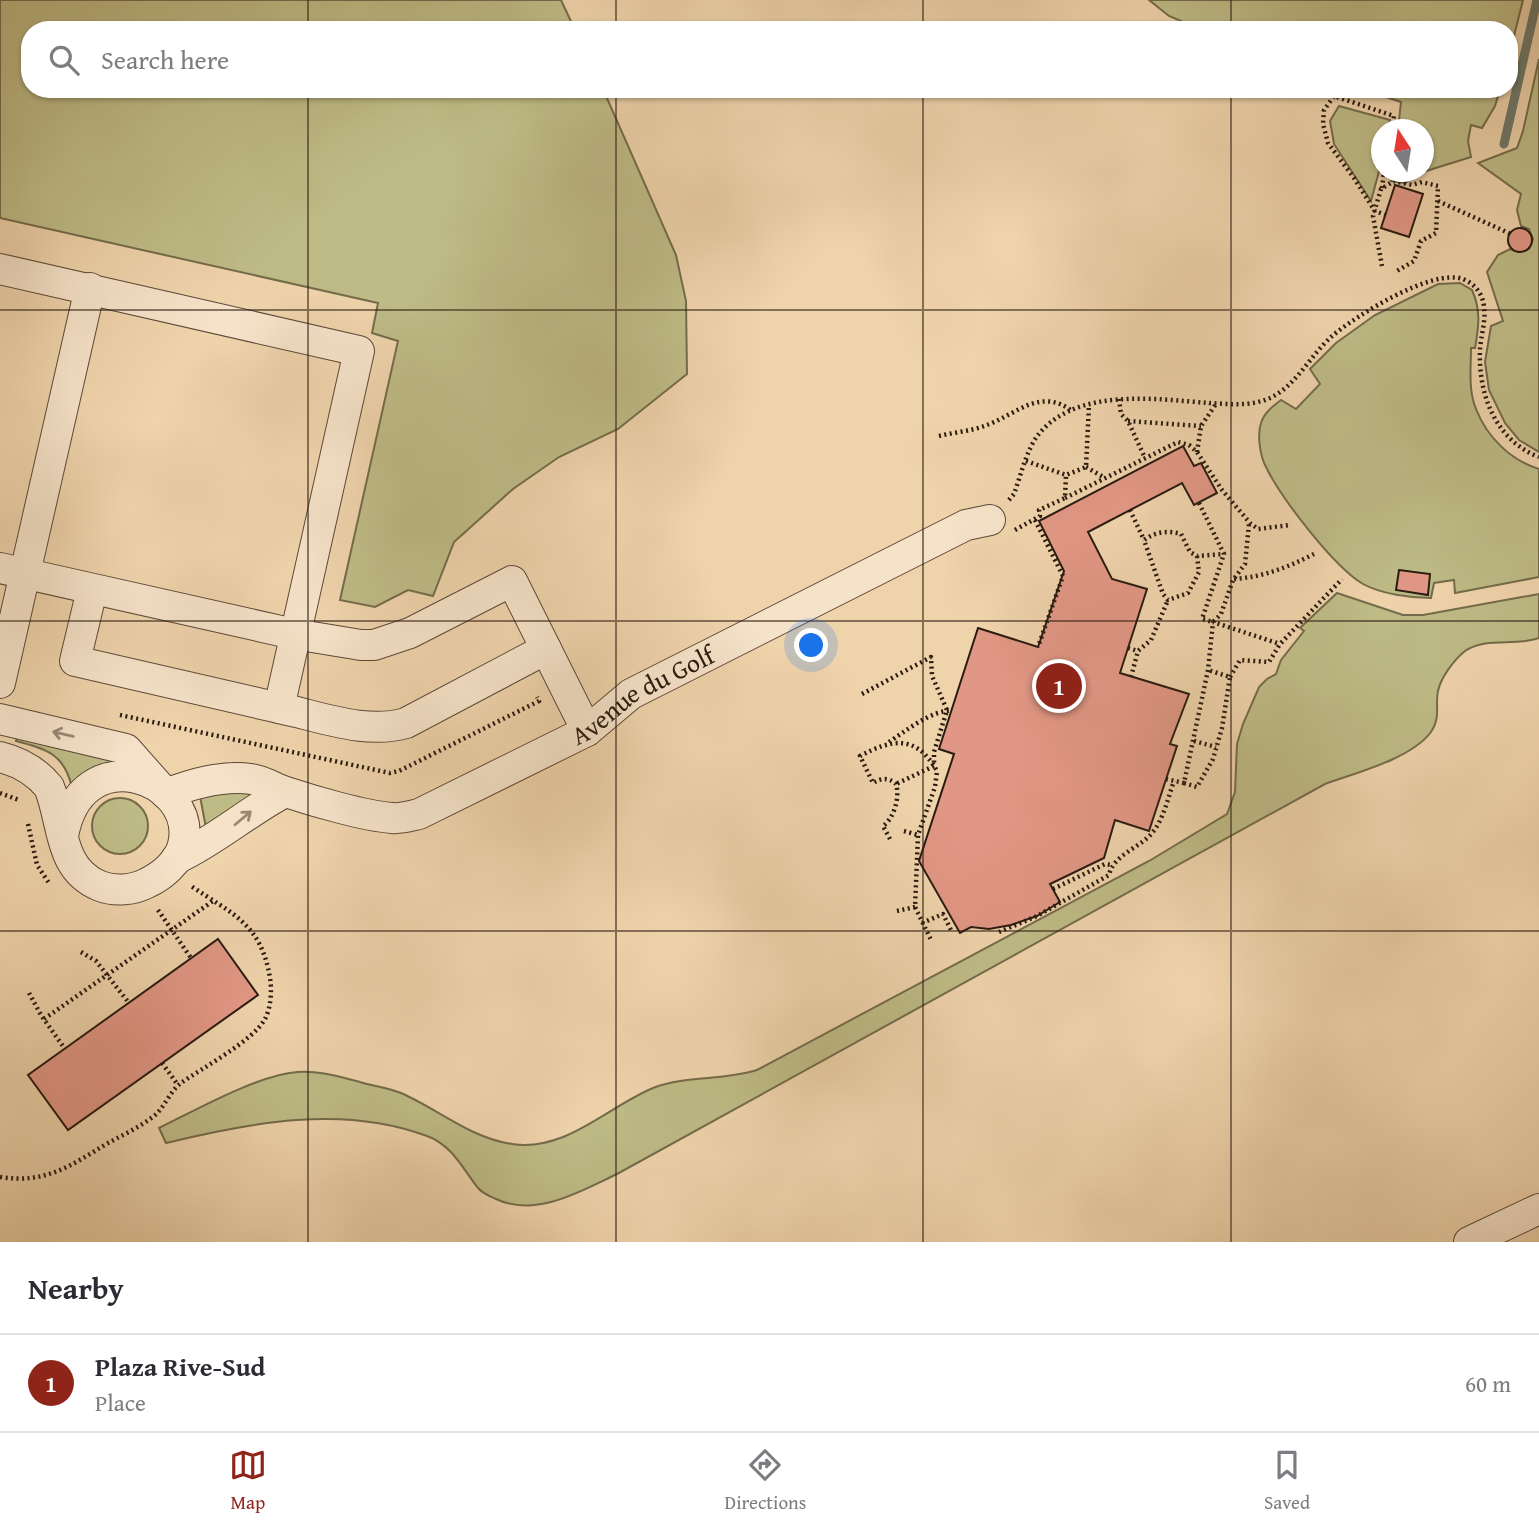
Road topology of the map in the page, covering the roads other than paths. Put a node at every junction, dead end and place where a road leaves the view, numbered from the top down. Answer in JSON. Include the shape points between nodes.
{"nodes":[{"id":1,"x":0,"y":269,"type":"edge"},
{"id":2,"x":90,"y":288,"type":"junction"},
{"id":3,"x":1002,"y":520,"type":"road end"},
{"id":4,"x":12,"y":571,"type":"edge"},
{"id":5,"x":92,"y":590,"type":"junction"},
{"id":6,"x":294,"y":634,"type":"junction"},
{"id":7,"x":546,"y":649,"type":"junction"},
{"id":8,"x":2,"y":665,"type":"edge"},
{"id":9,"x":278,"y":708,"type":"junction"},
{"id":10,"x":0,"y":719,"type":"edge"},
{"id":11,"x":587,"y":731,"type":"junction"},
{"id":12,"x":0,"y":757,"type":"edge"},
{"id":13,"x":285,"y":792,"type":"junction"},
{"id":14,"x":166,"y":794,"type":"junction"},
{"id":15,"x":63,"y":836,"type":"junction"},
{"id":16,"x":176,"y":859,"type":"junction"},
{"id":17,"x":1539,"y":1209,"type":"edge"},
{"id":18,"x":1469,"y":1242,"type":"edge"}],
"edges":[{"from":1,"to":2,"type":"street"},
{"from":2,"to":4,"type":"street"},
{"from":2,"to":6,"type":"street","via":[[359,351]]},
{"from":3,"to":11,"type":"street","name":"Avenue du Golf","via":[[966,525],[631,694]]},
{"from":4,"to":5,"type":"street"},
{"from":4,"to":8,"type":"street"},
{"from":5,"to":6,"type":"street"},
{"from":5,"to":9,"type":"street","via":[[75,662]]},
{"from":6,"to":7,"type":"street","via":[[374,645],[410,633],[512,581]]},
{"from":6,"to":9,"type":"street"},
{"from":7,"to":9,"type":"street","via":[[394,726],[371,727]]},
{"from":7,"to":11,"type":"street"},
{"from":14,"to":10,"type":"street","one_way":true,"via":[[126,749]]},
{"from":11,"to":13,"type":"street","name":"Avenue du Golf","via":[[406,817],[365,813]]},
{"from":12,"to":15,"type":"street","via":[[24,765],[49,787]]},
{"from":13,"to":14,"type":"street","name":"Avenue du Golf","via":[[249,779],[201,782]]},
{"from":16,"to":13,"type":"street","one_way":true},
{"from":14,"to":15,"type":"street","via":[[141,779],[121,776],[102,780],[77,799]]},
{"from":14,"to":16,"type":"street","via":[[183,823],[183,844]]},
{"from":15,"to":16,"type":"street","via":[[77,872],[105,888],[141,886],[156,879]]},
{"from":17,"to":18,"type":"street"}]}
